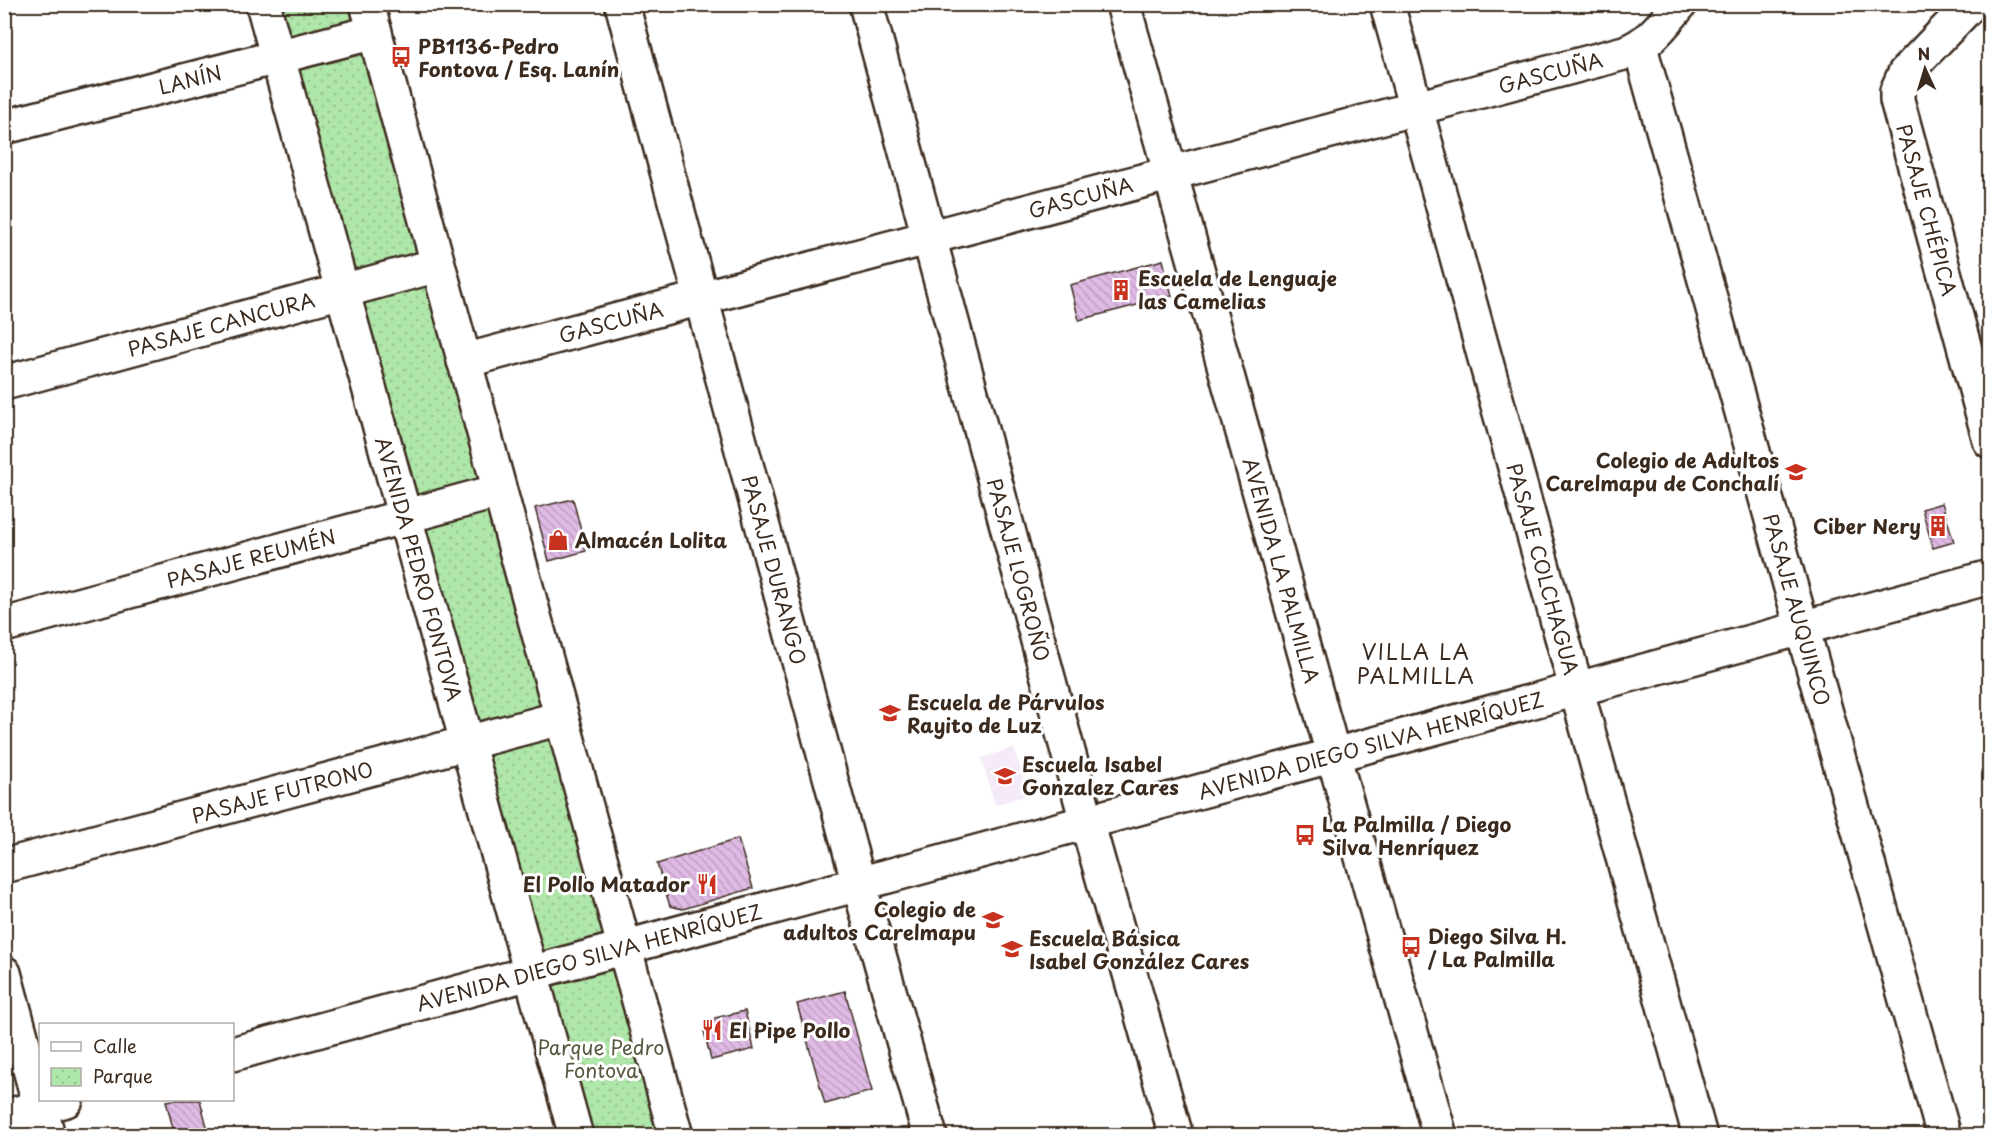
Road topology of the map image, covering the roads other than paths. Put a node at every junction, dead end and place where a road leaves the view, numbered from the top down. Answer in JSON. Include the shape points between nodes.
{"nodes":[{"id":1,"x":262,"y":4,"type":"edge"},
{"id":2,"x":622,"y":4,"type":"edge"},
{"id":3,"x":866,"y":4,"type":"edge"},
{"id":4,"x":1123,"y":4,"type":"edge"},
{"id":5,"x":1387,"y":4,"type":"edge"},
{"id":6,"x":1680,"y":4,"type":"edge"},
{"id":7,"x":1971,"y":4,"type":"edge"},
{"id":8,"x":371,"y":18,"type":"edge"},
{"id":9,"x":1640,"y":47,"type":"junction"},
{"id":10,"x":277,"y":57,"type":"junction"},
{"id":11,"x":1416,"y":108,"type":"junction"},
{"id":12,"x":4,"y":127,"type":"edge"},
{"id":13,"x":1170,"y":174,"type":"junction"},
{"id":14,"x":929,"y":237,"type":"junction"},
{"id":15,"x":438,"y":265,"type":"junction"},
{"id":16,"x":342,"y":291,"type":"junction"},
{"id":17,"x":701,"y":298,"type":"junction"},
{"id":18,"x":464,"y":361,"type":"junction"},
{"id":19,"x":4,"y":382,"type":"edge"},
{"id":20,"x":1989,"y":441,"type":"edge"},
{"id":21,"x":499,"y":491,"type":"junction"},
{"id":22,"x":404,"y":517,"type":"junction"},
{"id":23,"x":1989,"y":577,"type":"edge"},
{"id":24,"x":4,"y":625,"type":"edge"},
{"id":25,"x":1802,"y":628,"type":"junction"},
{"id":26,"x":1576,"y":689,"type":"junction"},
{"id":27,"x":561,"y":718,"type":"junction"},
{"id":28,"x":467,"y":743,"type":"junction"},
{"id":29,"x":1333,"y":755,"type":"junction"},
{"id":30,"x":1087,"y":822,"type":"junction"},
{"id":31,"x":4,"y":866,"type":"edge"},
{"id":32,"x":859,"y":884,"type":"junction"},
{"id":33,"x":623,"y":948,"type":"junction"},
{"id":34,"x":4,"y":973,"type":"edge"},
{"id":35,"x":531,"y":973,"type":"junction"},
{"id":36,"x":234,"y":1053,"type":"edge"},
{"id":37,"x":39,"y":1078,"type":"edge"},
{"id":38,"x":51,"y":1114,"type":"edge"},
{"id":39,"x":4,"y":1117,"type":"edge"},
{"id":40,"x":576,"y":1136,"type":"edge"},
{"id":41,"x":676,"y":1136,"type":"edge"},
{"id":42,"x":930,"y":1136,"type":"edge"},
{"id":43,"x":1176,"y":1136,"type":"edge"},
{"id":44,"x":1440,"y":1136,"type":"edge"},
{"id":45,"x":1700,"y":1136,"type":"edge"},
{"id":46,"x":1944,"y":1136,"type":"edge"}],
"edges":[{"from":1,"to":10,"type":"street","name":"AVENIDA PEDRO FONTOVA"},
{"from":2,"to":17,"type":"street","name":"PASAJE DURANGO"},
{"from":3,"to":14,"type":"street","name":"PASAJE LOGROÑO"},
{"from":4,"to":13,"type":"street","name":"AVENIDA LA PALMILLA"},
{"from":5,"to":11,"type":"street","name":"PASAJE COLCHAGUA"},
{"from":6,"to":9,"type":"street","name":"GASCUÑA"},
{"from":7,"to":20,"type":"street","name":"PASAJE CHÉPICA","via":[[1905,73],[1897,100]]},
{"from":8,"to":10,"type":"street","name":"LANÍN"},
{"from":8,"to":15,"type":"street"},
{"from":9,"to":11,"type":"street","name":"GASCUÑA"},
{"from":9,"to":25,"type":"street","name":"PASAJE AUQUINCO"},
{"from":10,"to":12,"type":"street","name":"LANÍN"},
{"from":10,"to":16,"type":"street","name":"AVENIDA PEDRO FONTOVA"},
{"from":11,"to":13,"type":"street","name":"GASCUÑA"},
{"from":11,"to":26,"type":"street","name":"PASAJE COLCHAGUA"},
{"from":13,"to":14,"type":"street","name":"GASCUÑA"},
{"from":13,"to":29,"type":"street","name":"AVENIDA LA PALMILLA"},
{"from":14,"to":17,"type":"street","name":"GASCUÑA"},
{"from":14,"to":30,"type":"street","name":"PASAJE LOGROÑO"},
{"from":15,"to":16,"type":"street","name":"PASAJE CANCURA"},
{"from":15,"to":18,"type":"street"},
{"from":16,"to":19,"type":"street","name":"PASAJE CANCURA"},
{"from":16,"to":22,"type":"street","name":"AVENIDA PEDRO FONTOVA"},
{"from":17,"to":18,"type":"street","name":"GASCUÑA"},
{"from":17,"to":32,"type":"street","name":"PASAJE DURANGO"},
{"from":18,"to":21,"type":"street"},
{"from":21,"to":22,"type":"street","name":"PASAJE REUMÉN"},
{"from":21,"to":27,"type":"street"},
{"from":22,"to":24,"type":"street","name":"PASAJE REUMÉN"},
{"from":22,"to":28,"type":"street","name":"AVENIDA PEDRO FONTOVA"},
{"from":23,"to":25,"type":"street","name":"AVENIDA DIEGO SILVA HENRÍQUEZ"},
{"from":25,"to":26,"type":"street","name":"AVENIDA DIEGO SILVA HENRÍQUEZ"},
{"from":25,"to":46,"type":"street","name":"PASAJE AUQUINCO"},
{"from":26,"to":29,"type":"street","name":"AVENIDA DIEGO SILVA HENRÍQUEZ"},
{"from":26,"to":45,"type":"street","name":"PASAJE COLCHAGUA"},
{"from":27,"to":28,"type":"street","name":"PASAJE FUTRONO"},
{"from":27,"to":33,"type":"street"},
{"from":28,"to":31,"type":"street","name":"PASAJE FUTRONO"},
{"from":28,"to":35,"type":"street","name":"AVENIDA PEDRO FONTOVA"},
{"from":29,"to":30,"type":"street","name":"AVENIDA DIEGO SILVA HENRÍQUEZ"},
{"from":29,"to":44,"type":"street","name":"AVENIDA LA PALMILLA"},
{"from":30,"to":32,"type":"street","name":"AVENIDA DIEGO SILVA HENRÍQUEZ"},
{"from":30,"to":43,"type":"street","name":"PASAJE LOGROÑO"},
{"from":32,"to":33,"type":"street","name":"AVENIDA DIEGO SILVA HENRÍQUEZ"},
{"from":32,"to":42,"type":"street","name":"PASAJE DURANGO"},
{"from":33,"to":35,"type":"street","name":"AVENIDA DIEGO SILVA HENRÍQUEZ"},
{"from":33,"to":41,"type":"street"},
{"from":34,"to":37,"type":"street"},
{"from":35,"to":36,"type":"street","name":"AVENIDA DIEGO SILVA HENRÍQUEZ"},
{"from":35,"to":40,"type":"street","name":"AVENIDA PEDRO FONTOVA"},
{"from":38,"to":39,"type":"street"}]}
